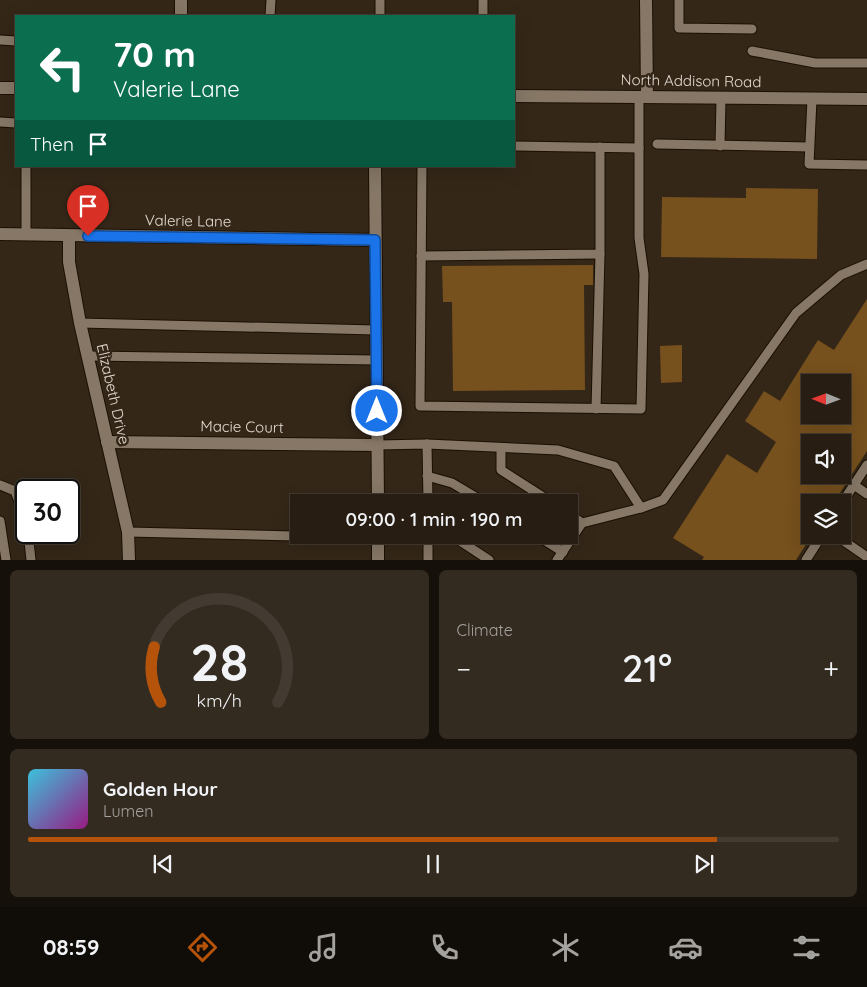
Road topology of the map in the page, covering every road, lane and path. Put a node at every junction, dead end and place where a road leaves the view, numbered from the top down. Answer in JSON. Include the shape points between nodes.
{"nodes":[{"id":1,"x":181,"y":0,"type":"edge"},
{"id":2,"x":271,"y":0,"type":"edge"},
{"id":3,"x":380,"y":0,"type":"edge"},
{"id":4,"x":483,"y":0,"type":"edge"},
{"id":5,"x":646,"y":0,"type":"edge"},
{"id":6,"x":679,"y":0,"type":"edge"},
{"id":7,"x":181,"y":15,"type":"edge"},
{"id":8,"x":270,"y":15,"type":"edge"},
{"id":9,"x":380,"y":15,"type":"edge"},
{"id":10,"x":483,"y":15,"type":"edge"},
{"id":11,"x":752,"y":29,"type":"dead end"},
{"id":12,"x":0,"y":40,"type":"edge"},
{"id":13,"x":15,"y":41,"type":"edge"},
{"id":14,"x":752,"y":51,"type":"dead end"},
{"id":15,"x":867,"y":63,"type":"edge"},
{"id":16,"x":0,"y":88,"type":"edge"},
{"id":17,"x":15,"y":88,"type":"edge"},
{"id":18,"x":515,"y":96,"type":"edge"},
{"id":19,"x":643,"y":97,"type":"junction"},
{"id":20,"x":721,"y":98,"type":"junction"},
{"id":21,"x":812,"y":98,"type":"junction"},
{"id":22,"x":867,"y":99,"type":"edge"},
{"id":23,"x":0,"y":122,"type":"edge"},
{"id":24,"x":15,"y":122,"type":"edge"},
{"id":25,"x":657,"y":144,"type":"dead end"},
{"id":26,"x":515,"y":146,"type":"edge"},
{"id":27,"x":720,"y":146,"type":"junction"},
{"id":28,"x":600,"y":147,"type":"junction"},
{"id":29,"x":809,"y":147,"type":"junction"},
{"id":30,"x":639,"y":148,"type":"junction"},
{"id":31,"x":867,"y":165,"type":"edge"},
{"id":32,"x":26,"y":167,"type":"edge"},
{"id":33,"x":375,"y":167,"type":"edge"},
{"id":34,"x":422,"y":167,"type":"edge"},
{"id":35,"x":0,"y":234,"type":"edge"},
{"id":36,"x":26,"y":234,"type":"junction"},
{"id":37,"x":69,"y":236,"type":"junction"},
{"id":38,"x":375,"y":240,"type":"junction"},
{"id":39,"x":600,"y":254,"type":"junction"},
{"id":40,"x":421,"y":256,"type":"junction"},
{"id":41,"x":867,"y":264,"type":"edge"},
{"id":42,"x":80,"y":323,"type":"junction"},
{"id":43,"x":376,"y":330,"type":"junction"},
{"id":44,"x":87,"y":356,"type":"junction"},
{"id":45,"x":376,"y":360,"type":"junction"},
{"id":46,"x":596,"y":409,"type":"junction"},
{"id":47,"x":107,"y":442,"type":"junction"},
{"id":48,"x":427,"y":444,"type":"junction"},
{"id":49,"x":377,"y":445,"type":"junction"},
{"id":50,"x":500,"y":448,"type":"junction"},
{"id":51,"x":867,"y":465,"type":"edge"},
{"id":52,"x":427,"y":476,"type":"junction"},
{"id":53,"x":0,"y":486,"type":"edge"},
{"id":54,"x":854,"y":486,"type":"junction"},
{"id":55,"x":15,"y":491,"type":"edge"},
{"id":56,"x":378,"y":494,"type":"edge"},
{"id":57,"x":428,"y":494,"type":"edge"},
{"id":58,"x":471,"y":494,"type":"edge"},
{"id":59,"x":538,"y":494,"type":"edge"},
{"id":60,"x":848,"y":494,"type":"edge"},
{"id":61,"x":867,"y":494,"type":"edge"},
{"id":62,"x":641,"y":508,"type":"junction"},
{"id":63,"x":578,"y":520,"type":"edge"},
{"id":64,"x":0,"y":521,"type":"edge"},
{"id":65,"x":582,"y":522,"type":"junction"},
{"id":66,"x":128,"y":532,"type":"junction"},
{"id":67,"x":290,"y":535,"type":"edge"},
{"id":68,"x":30,"y":544,"type":"edge"},
{"id":69,"x":378,"y":544,"type":"edge"},
{"id":70,"x":428,"y":544,"type":"edge"},
{"id":71,"x":464,"y":544,"type":"edge"},
{"id":72,"x":546,"y":544,"type":"edge"},
{"id":73,"x":816,"y":544,"type":"edge"},
{"id":74,"x":849,"y":544,"type":"edge"},
{"id":75,"x":560,"y":556,"type":"edge"},
{"id":76,"x":867,"y":556,"type":"edge"},
{"id":77,"x":6,"y":560,"type":"edge"},
{"id":78,"x":32,"y":560,"type":"edge"},
{"id":79,"x":129,"y":560,"type":"edge"},
{"id":80,"x":378,"y":560,"type":"edge"},
{"id":81,"x":428,"y":560,"type":"edge"},
{"id":82,"x":488,"y":560,"type":"edge"},
{"id":83,"x":806,"y":560,"type":"edge"}],
"edges":[{"from":1,"to":7,"type":"street"},
{"from":2,"to":8,"type":"lane"},
{"from":3,"to":9,"type":"lane"},
{"from":4,"to":10,"type":"lane"},
{"from":5,"to":19,"type":"street"},
{"from":6,"to":11,"type":"lane","via":[[679,28]]},
{"from":12,"to":13,"type":"lane"},
{"from":14,"to":15,"type":"lane","via":[[815,63]]},
{"from":16,"to":17,"type":"street"},
{"from":18,"to":19,"type":"street","name":"North Addison Road"},
{"from":19,"to":20,"type":"street","name":"North Addison Road"},
{"from":19,"to":30,"type":"lane"},
{"from":20,"to":21,"type":"street","name":"North Addison Road"},
{"from":20,"to":27,"type":"lane"},
{"from":21,"to":22,"type":"street","name":"North Addison Road"},
{"from":21,"to":29,"type":"lane"},
{"from":23,"to":24,"type":"lane"},
{"from":25,"to":27,"type":"lane"},
{"from":26,"to":28,"type":"lane"},
{"from":27,"to":29,"type":"lane"},
{"from":28,"to":30,"type":"lane"},
{"from":28,"to":39,"type":"lane"},
{"from":29,"to":31,"type":"lane","via":[[810,164]]},
{"from":30,"to":46,"type":"lane","via":[[639,238],[644,274],[641,409]]},
{"from":32,"to":36,"type":"lane"},
{"from":33,"to":38,"type":"street"},
{"from":34,"to":40,"type":"lane"},
{"from":35,"to":36,"type":"street","name":"Valerie Lane"},
{"from":36,"to":37,"type":"street","name":"Valerie Lane"},
{"from":37,"to":38,"type":"street","name":"Valerie Lane"},
{"from":37,"to":42,"type":"street","name":"Elizabeth Drive","via":[[69,262]]},
{"from":38,"to":43,"type":"street"},
{"from":39,"to":40,"type":"lane"},
{"from":39,"to":46,"type":"lane"},
{"from":40,"to":46,"type":"lane","via":[[420,406]]},
{"from":41,"to":62,"type":"lane","via":[[841,275],[796,313],[663,500]]},
{"from":42,"to":43,"type":"lane"},
{"from":42,"to":44,"type":"street","name":"Elizabeth Drive"},
{"from":43,"to":45,"type":"street"},
{"from":44,"to":45,"type":"lane"},
{"from":44,"to":47,"type":"street","name":"Elizabeth Drive"},
{"from":45,"to":49,"type":"street"},
{"from":47,"to":49,"type":"street","name":"Macie Court"},
{"from":47,"to":66,"type":"street","name":"Elizabeth Drive"},
{"from":48,"to":49,"type":"lane"},
{"from":48,"to":50,"type":"lane"},
{"from":48,"to":52,"type":"lane"},
{"from":49,"to":56,"type":"street"},
{"from":50,"to":59,"type":"lane","via":[[501,470]]},
{"from":50,"to":62,"type":"lane","via":[[558,450],[614,466]]},
{"from":51,"to":54,"type":"lane"},
{"from":52,"to":57,"type":"lane"},
{"from":52,"to":58,"type":"lane","via":[[452,483]]},
{"from":53,"to":55,"type":"lane"},
{"from":54,"to":60,"type":"lane"},
{"from":54,"to":61,"type":"lane"},
{"from":62,"to":65,"type":"lane"},
{"from":63,"to":65,"type":"lane"},
{"from":64,"to":77,"type":"lane"},
{"from":65,"to":75,"type":"lane"},
{"from":66,"to":67,"type":"lane"},
{"from":66,"to":79,"type":"street","name":"Elizabeth Drive"},
{"from":68,"to":78,"type":"lane"},
{"from":69,"to":80,"type":"street"},
{"from":70,"to":81,"type":"lane"},
{"from":71,"to":82,"type":"lane"},
{"from":72,"to":75,"type":"lane"},
{"from":73,"to":83,"type":"lane"},
{"from":74,"to":76,"type":"lane"}]}
